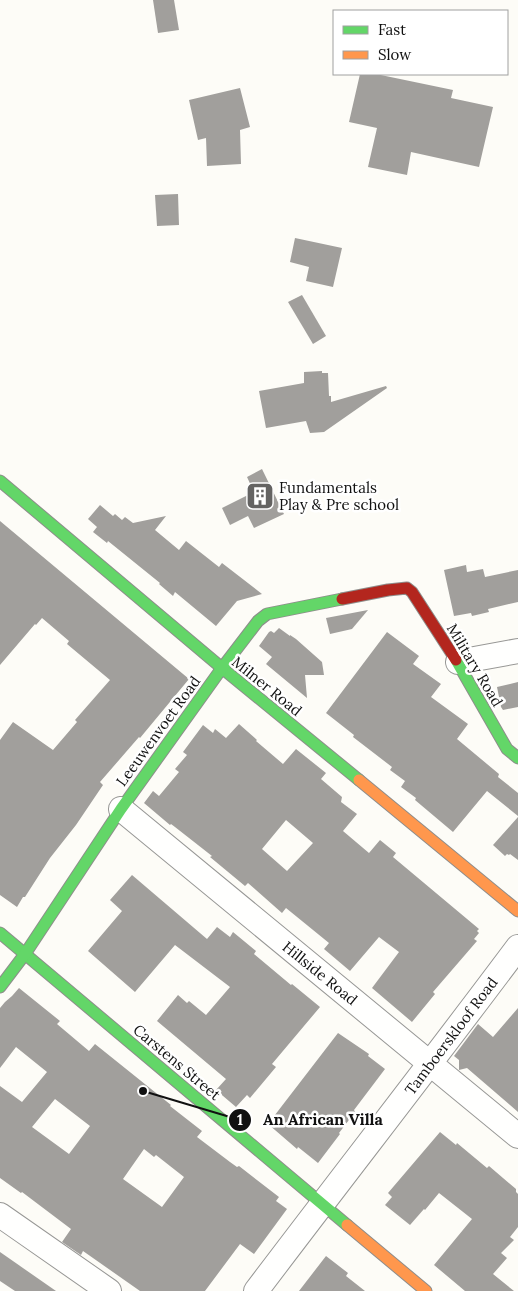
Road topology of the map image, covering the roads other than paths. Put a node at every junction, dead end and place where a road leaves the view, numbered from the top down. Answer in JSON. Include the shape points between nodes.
{"nodes":[{"id":1,"x":0,"y":481,"type":"edge"},
{"id":2,"x":406,"y":588,"type":"joint"},
{"id":3,"x":518,"y":651,"type":"edge"},
{"id":4,"x":458,"y":662,"type":"junction"},
{"id":5,"x":222,"y":668,"type":"junction"},
{"id":6,"x":518,"y":758,"type":"edge"},
{"id":7,"x":121,"y":809,"type":"junction"},
{"id":8,"x":518,"y":911,"type":"edge"},
{"id":9,"x":0,"y":933,"type":"edge"},
{"id":10,"x":518,"y":947,"type":"edge"},
{"id":11,"x":25,"y":954,"type":"junction"},
{"id":12,"x":0,"y":987,"type":"edge"},
{"id":13,"x":430,"y":1064,"type":"junction"},
{"id":14,"x":518,"y":1136,"type":"edge"},
{"id":15,"x":322,"y":1203,"type":"junction"},
{"id":16,"x":0,"y":1215,"type":"edge"},
{"id":17,"x":109,"y":1291,"type":"edge"},
{"id":18,"x":256,"y":1291,"type":"edge"},
{"id":19,"x":426,"y":1291,"type":"edge"}],
"edges":[{"from":1,"to":5,"type":"street","name":"Milner Road"},
{"from":2,"to":4,"type":"street","name":"Military Road","via":[[412,592]]},
{"from":2,"to":5,"type":"street","name":"Leeuwenvoet Road","via":[[267,614]]},
{"from":3,"to":4,"type":"street"},
{"from":4,"to":6,"type":"street","name":"Military Road","via":[[507,749]]},
{"from":5,"to":7,"type":"street","name":"Leeuwenvoet Road"},
{"from":5,"to":8,"type":"street","name":"Milner Road"},
{"from":7,"to":11,"type":"street","name":"Leeuwenvoet Road"},
{"from":7,"to":13,"type":"street","name":"Hillside Road"},
{"from":9,"to":11,"type":"street","name":"Carstens Street"},
{"from":10,"to":13,"type":"street","name":"Tamboerskloof Road"},
{"from":11,"to":12,"type":"street","name":"Leeuwenvoet Road"},
{"from":11,"to":15,"type":"street","name":"Carstens Street"},
{"from":13,"to":14,"type":"street","name":"Hillside Road"},
{"from":13,"to":15,"type":"street","name":"Tamboerskloof Road"},
{"from":15,"to":18,"type":"street","name":"Tamboerskloof Road"},
{"from":15,"to":19,"type":"street","name":"Carstens Street"},
{"from":16,"to":17,"type":"street"}]}
